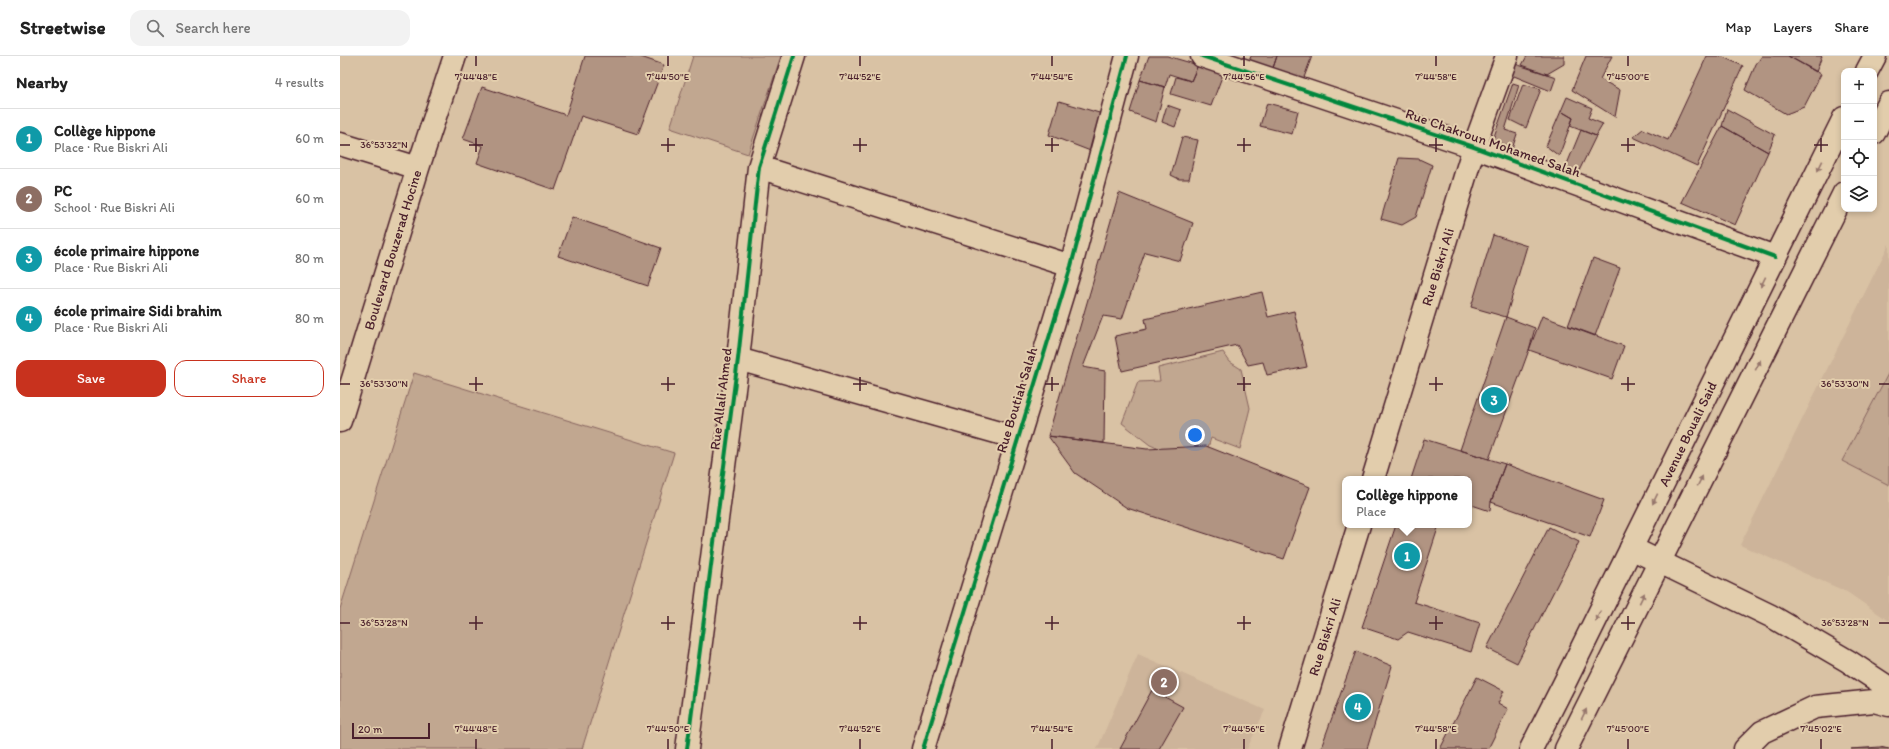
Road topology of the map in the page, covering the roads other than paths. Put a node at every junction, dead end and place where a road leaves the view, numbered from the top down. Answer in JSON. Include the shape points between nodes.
{"nodes":[{"id":1,"x":455,"y":56,"type":"edge"},
{"id":2,"x":794,"y":56,"type":"edge"},
{"id":3,"x":1127,"y":56,"type":"edge"},
{"id":4,"x":1202,"y":56,"type":"edge"},
{"id":5,"x":1507,"y":56,"type":"edge"},
{"id":6,"x":1875,"y":56,"type":"edge"},
{"id":7,"x":1869,"y":68,"type":"edge"},
{"id":8,"x":1889,"y":103,"type":"edge"},
{"id":9,"x":1841,"y":124,"type":"edge"},
{"id":10,"x":1877,"y":127,"type":"edge"},
{"id":11,"x":340,"y":144,"type":"edge"},
{"id":12,"x":1474,"y":147,"type":"junction"},
{"id":13,"x":759,"y":167,"type":"junction"},
{"id":14,"x":418,"y":168,"type":"junction"},
{"id":15,"x":1841,"y":199,"type":"edge"},
{"id":16,"x":1775,"y":257,"type":"junction"},
{"id":17,"x":1071,"y":266,"type":"junction"},
{"id":18,"x":738,"y":360,"type":"junction"},
{"id":19,"x":340,"y":421,"type":"edge"},
{"id":20,"x":1017,"y":438,"type":"junction"},
{"id":21,"x":1374,"y":476,"type":"edge"},
{"id":22,"x":1358,"y":528,"type":"edge"},
{"id":23,"x":1631,"y":548,"type":"junction"},
{"id":24,"x":1660,"y":562,"type":"junction"},
{"id":25,"x":1889,"y":688,"type":"edge"},
{"id":26,"x":1889,"y":705,"type":"edge"},
{"id":27,"x":687,"y":749,"type":"edge"},
{"id":28,"x":923,"y":749,"type":"edge"},
{"id":29,"x":1290,"y":749,"type":"edge"},
{"id":30,"x":1531,"y":749,"type":"edge"},
{"id":31,"x":1566,"y":749,"type":"edge"},
{"id":32,"x":1745,"y":749,"type":"edge"}],
"edges":[{"from":1,"to":14,"type":"street","name":"Boulevard Bouzerad Hocine"},
{"from":2,"to":13,"type":"street","name":"Rue Allali Ahmed"},
{"from":3,"to":17,"type":"street","name":"Rue Boutiah Salah"},
{"from":4,"to":12,"type":"street","name":"Rue Chakroun Mohamed Salah"},
{"from":5,"to":12,"type":"street","name":"Rue Biskri Ali"},
{"from":6,"to":7,"type":"street"},
{"from":8,"to":10,"type":"street"},
{"from":9,"to":16,"type":"street","name":"Avenue Bouali Said","one_way":true},
{"from":11,"to":14,"type":"street"},
{"from":12,"to":16,"type":"street","name":"Rue Chakroun Mohamed Salah"},
{"from":12,"to":21,"type":"street","name":"Rue Biskri Ali"},
{"from":13,"to":17,"type":"street"},
{"from":13,"to":18,"type":"street","name":"Rue Allali Ahmed"},
{"from":14,"to":19,"type":"street","name":"Boulevard Bouzerad Hocine"},
{"from":24,"to":15,"type":"street","one_way":true},
{"from":16,"to":23,"type":"street","name":"Avenue Bouali Said","one_way":true},
{"from":17,"to":20,"type":"street","name":"Rue Boutiah Salah"},
{"from":18,"to":20,"type":"street"},
{"from":18,"to":27,"type":"street","name":"Rue Allali Ahmed"},
{"from":20,"to":28,"type":"street","name":"Rue Boutiah Salah"},
{"from":22,"to":29,"type":"street","name":"Rue Biskri Ali"},
{"from":23,"to":24,"type":"street"},
{"from":23,"to":30,"type":"street","name":"Avenue Bouali Said","one_way":true},
{"from":24,"to":25,"type":"street","via":[[1770,616]]},
{"from":31,"to":24,"type":"street","one_way":true},
{"from":26,"to":32,"type":"street","via":[[1874,701],[1815,707],[1762,732]]}]}
